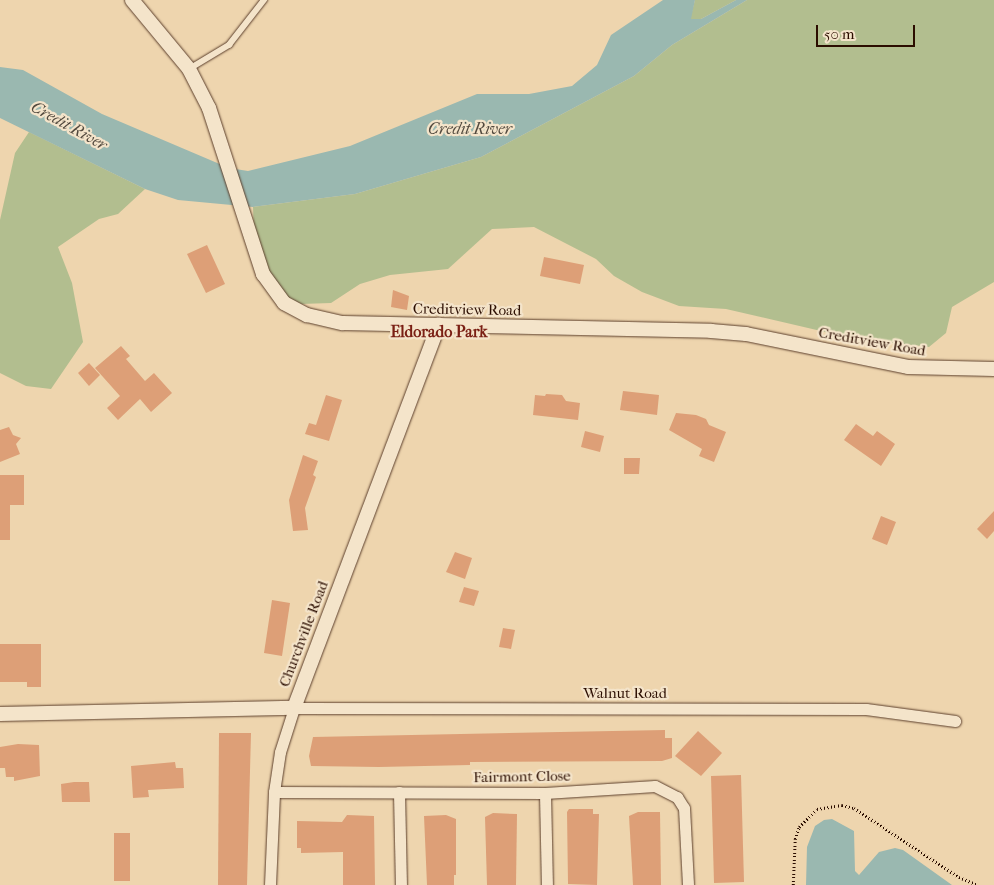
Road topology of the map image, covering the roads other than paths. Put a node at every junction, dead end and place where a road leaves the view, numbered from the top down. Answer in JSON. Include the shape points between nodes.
{"nodes":[{"id":1,"x":132,"y":0,"type":"edge"},
{"id":2,"x":264,"y":0,"type":"edge"},
{"id":3,"x":189,"y":69,"type":"junction"},
{"id":4,"x":439,"y":325,"type":"junction"},
{"id":5,"x":994,"y":370,"type":"edge"},
{"id":6,"x":294,"y":708,"type":"junction"},
{"id":7,"x":0,"y":714,"type":"edge"},
{"id":8,"x":955,"y":721,"type":"dead end"},
{"id":9,"x":274,"y":792,"type":"junction"},
{"id":10,"x":398,"y":792,"type":"junction"},
{"id":11,"x":545,"y":793,"type":"junction"},
{"id":12,"x":270,"y":885,"type":"edge"},
{"id":13,"x":401,"y":885,"type":"edge"},
{"id":14,"x":547,"y":885,"type":"edge"},
{"id":15,"x":688,"y":885,"type":"edge"}],
"edges":[{"from":1,"to":3,"type":"street","name":"Creditview Road"},
{"from":2,"to":3,"type":"lane","via":[[229,45]]},
{"from":3,"to":4,"type":"street","name":"Creditview Road","via":[[224,148],[263,274],[284,303],[325,321]]},
{"from":4,"to":5,"type":"street","name":"Creditview Road","via":[[711,331],[746,334],[908,367]]},
{"from":4,"to":6,"type":"street","name":"Churchville Road"},
{"from":6,"to":7,"type":"street","name":"Churchville Road"},
{"from":6,"to":8,"type":"street","name":"Walnut Road","via":[[866,709]]},
{"from":6,"to":9,"type":"street","via":[[280,752]]},
{"from":9,"to":10,"type":"street","name":"Fairmont Close"},
{"from":9,"to":12,"type":"street"},
{"from":10,"to":11,"type":"street","name":"Fairmont Close"},
{"from":10,"to":13,"type":"street"},
{"from":11,"to":14,"type":"street"},
{"from":11,"to":15,"type":"street","name":"Fairmont Close","via":[[655,786],[667,790],[677,797],[687,820]]}]}
